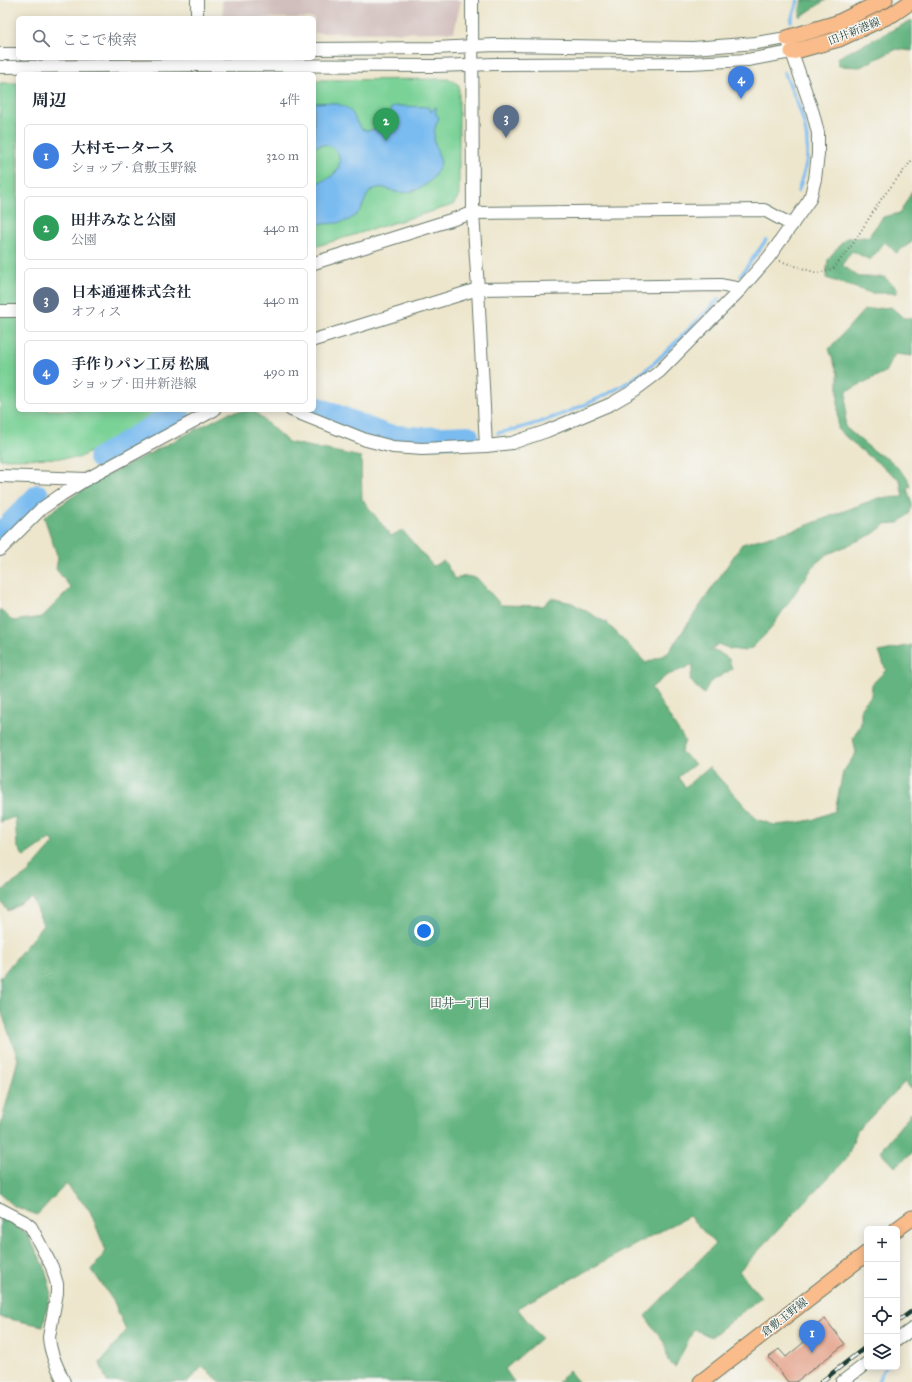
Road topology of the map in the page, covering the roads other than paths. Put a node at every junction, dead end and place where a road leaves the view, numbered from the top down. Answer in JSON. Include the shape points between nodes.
{"nodes":[{"id":1,"x":197,"y":0,"type":"edge"},
{"id":2,"x":472,"y":0,"type":"edge"},
{"id":3,"x":885,"y":0,"type":"edge"},
{"id":4,"x":912,"y":1,"type":"edge"},
{"id":5,"x":197,"y":16,"type":"edge"},
{"id":6,"x":790,"y":45,"type":"junction"},
{"id":7,"x":473,"y":46,"type":"junction"},
{"id":8,"x":316,"y":49,"type":"edge"},
{"id":9,"x":0,"y":54,"type":"edge"},
{"id":10,"x":16,"y":54,"type":"edge"},
{"id":11,"x":197,"y":62,"type":"edge"},
{"id":12,"x":473,"y":65,"type":"junction"},
{"id":13,"x":0,"y":67,"type":"edge"},
{"id":14,"x":473,"y":213,"type":"junction"},
{"id":15,"x":792,"y":225,"type":"junction"},
{"id":16,"x":316,"y":262,"type":"edge"},
{"id":17,"x":478,"y":289,"type":"junction"},
{"id":18,"x":741,"y":289,"type":"junction"},
{"id":19,"x":16,"y":310,"type":"edge"},
{"id":20,"x":0,"y":311,"type":"edge"},
{"id":21,"x":316,"y":339,"type":"edge"},
{"id":22,"x":210,"y":412,"type":"edge"},
{"id":23,"x":296,"y":412,"type":"edge"},
{"id":24,"x":486,"y":446,"type":"junction"},
{"id":25,"x":0,"y":476,"type":"edge"},
{"id":26,"x":86,"y":479,"type":"junction"},
{"id":27,"x":0,"y":550,"type":"edge"},
{"id":28,"x":0,"y":1209,"type":"edge"},
{"id":29,"x":912,"y":1218,"type":"edge"},
{"id":30,"x":900,"y":1228,"type":"edge"},
{"id":31,"x":864,"y":1255,"type":"edge"},
{"id":32,"x":912,"y":1329,"type":"edge"},
{"id":33,"x":900,"y":1338,"type":"edge"},
{"id":34,"x":864,"y":1365,"type":"edge"},
{"id":35,"x":64,"y":1382,"type":"edge"},
{"id":36,"x":701,"y":1382,"type":"edge"},
{"id":37,"x":842,"y":1382,"type":"edge"}],
"edges":[{"from":1,"to":5,"type":"street"},
{"from":2,"to":7,"type":"street"},
{"from":3,"to":6,"type":"main road","name":"田井新港線"},
{"from":4,"to":6,"type":"main road","name":"田井新港線","via":[[893,14],[839,39]]},
{"from":6,"to":7,"type":"street","via":[[756,43],[693,48],[495,44]]},
{"from":6,"to":12,"type":"street","via":[[747,60]]},
{"from":6,"to":15,"type":"street","via":[[818,133],[815,179],[810,199]]},
{"from":7,"to":8,"type":"street"},
{"from":7,"to":12,"type":"street"},
{"from":9,"to":10,"type":"street"},
{"from":11,"to":12,"type":"street"},
{"from":11,"to":13,"type":"street"},
{"from":12,"to":14,"type":"street"},
{"from":14,"to":15,"type":"street","via":[[764,210]]},
{"from":14,"to":16,"type":"street"},
{"from":14,"to":17,"type":"street"},
{"from":15,"to":18,"type":"street"},
{"from":17,"to":18,"type":"street","via":[[720,285]]},
{"from":17,"to":21,"type":"street"},
{"from":17,"to":24,"type":"street"},
{"from":18,"to":24,"type":"street","via":[[659,372],[635,390],[611,404],[547,431],[512,443]]},
{"from":19,"to":20,"type":"street"},
{"from":22,"to":26,"type":"street"},
{"from":23,"to":24,"type":"street","via":[[366,440],[393,447],[422,449]]},
{"from":25,"to":26,"type":"street"},
{"from":26,"to":27,"type":"street","via":[[42,509]]},
{"from":28,"to":35,"type":"street","via":[[31,1227],[52,1267],[57,1289],[49,1337],[52,1355]]},
{"from":29,"to":30,"type":"main road"},
{"from":31,"to":36,"type":"main road","name":"倉敷玉野線"},
{"from":32,"to":33,"type":"street"},
{"from":34,"to":37,"type":"street"}]}
